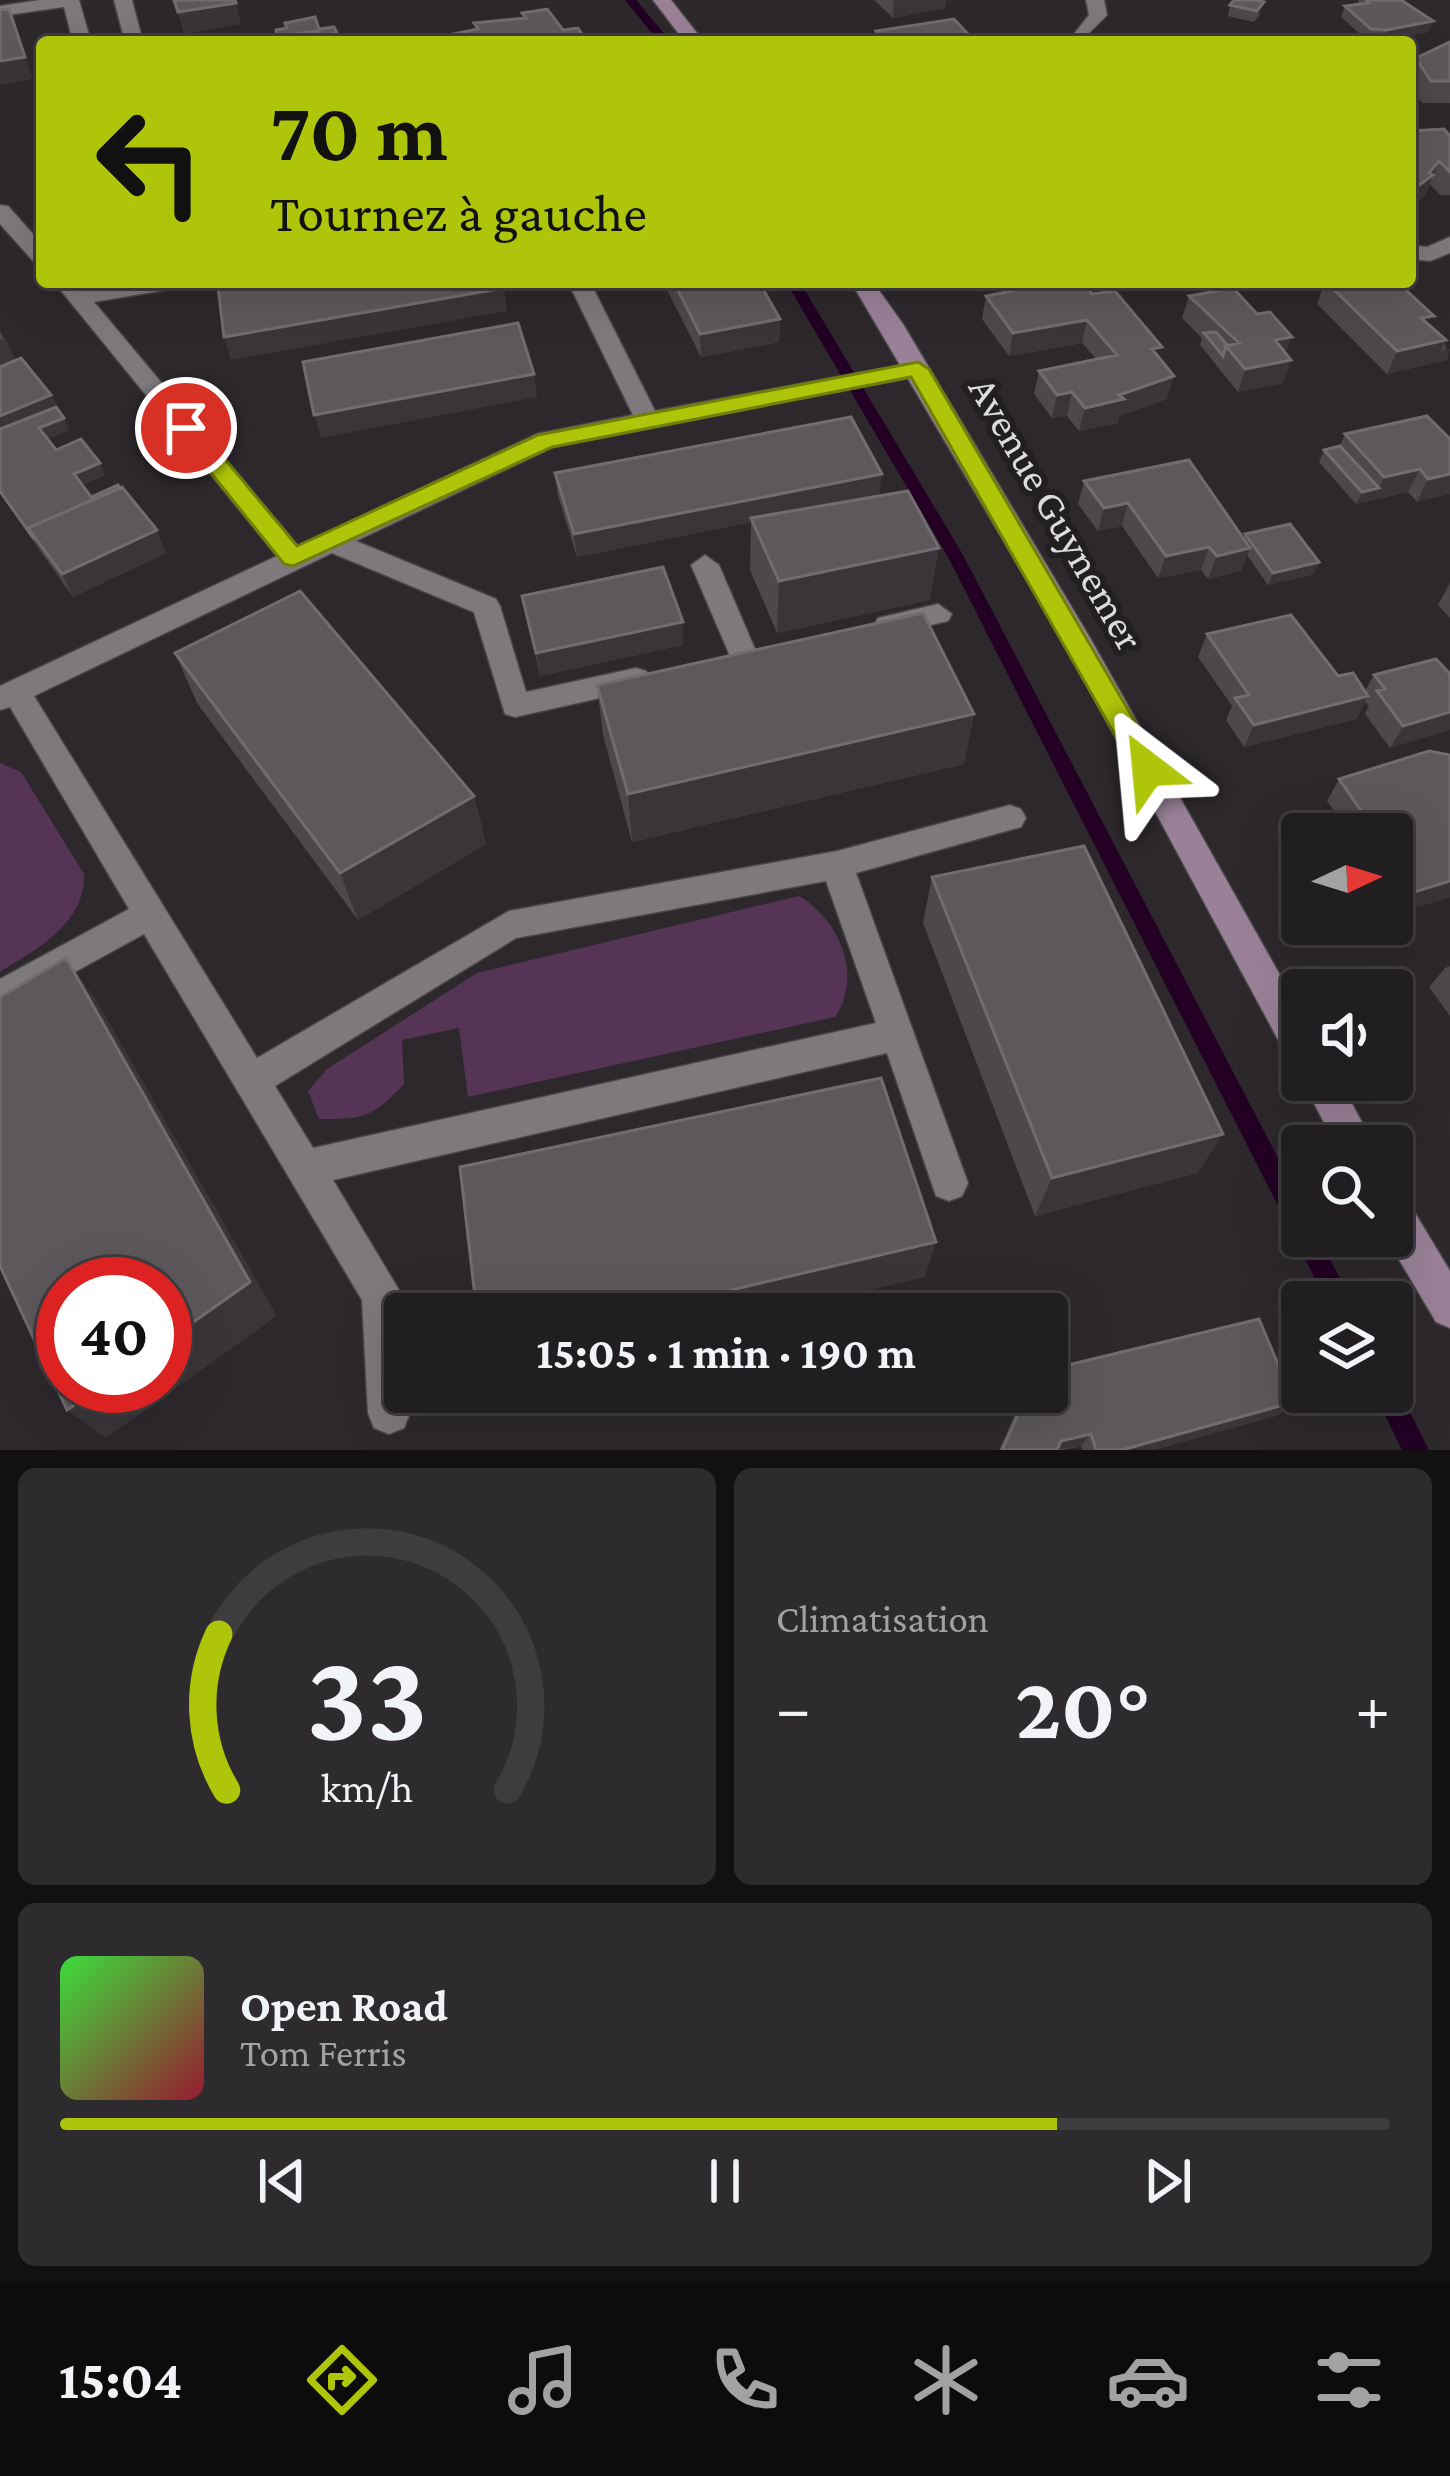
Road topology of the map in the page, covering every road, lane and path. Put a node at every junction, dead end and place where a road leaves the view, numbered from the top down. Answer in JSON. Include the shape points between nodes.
{"nodes":[{"id":1,"x":122,"y":0,"type":"edge"},
{"id":2,"x":662,"y":0,"type":"edge"},
{"id":3,"x":1095,"y":0,"type":"edge"},
{"id":4,"x":75,"y":1,"type":"edge"},
{"id":5,"x":0,"y":11,"type":"edge"},
{"id":6,"x":1083,"y":34,"type":"dead end"},
{"id":7,"x":81,"y":36,"type":"edge"},
{"id":8,"x":132,"y":36,"type":"edge"},
{"id":9,"x":690,"y":36,"type":"edge"},
{"id":10,"x":0,"y":211,"type":"edge"},
{"id":11,"x":1450,"y":244,"type":"edge"},
{"id":12,"x":36,"y":250,"type":"edge"},
{"id":13,"x":1416,"y":253,"type":"edge"},
{"id":14,"x":582,"y":288,"type":"edge"},
{"id":15,"x":866,"y":288,"type":"edge"},
{"id":16,"x":72,"y":290,"type":"edge"},
{"id":17,"x":918,"y":369,"type":"junction"},
{"id":18,"x":647,"y":419,"type":"junction"},
{"id":19,"x":329,"y":541,"type":"junction"},
{"id":20,"x":293,"y":558,"type":"junction"},
{"id":21,"x":705,"y":565,"type":"dead end"},
{"id":22,"x":938,"y":614,"type":"edge"},
{"id":23,"x":852,"y":633,"type":"edge"},
{"id":24,"x":743,"y":656,"type":"edge"},
{"id":25,"x":675,"y":671,"type":"edge"},
{"id":26,"x":8,"y":695,"type":"edge"},
{"id":27,"x":1010,"y":818,"type":"dead end"},
{"id":28,"x":837,"y":865,"type":"junction"},
{"id":29,"x":150,"y":914,"type":"junction"},
{"id":30,"x":0,"y":997,"type":"edge"},
{"id":31,"x":1281,"y":1010,"type":"edge"},
{"id":32,"x":898,"y":1034,"type":"junction"},
{"id":33,"x":251,"y":1081,"type":"junction"},
{"id":34,"x":304,"y":1168,"type":"junction"},
{"id":35,"x":949,"y":1183,"type":"dead end"},
{"id":36,"x":1413,"y":1246,"type":"edge"},
{"id":37,"x":1450,"y":1308,"type":"edge"},
{"id":38,"x":384,"y":1328,"type":"edge"}],
"edges":[{"from":1,"to":8,"type":"street"},
{"from":2,"to":9,"type":"street"},
{"from":3,"to":6,"type":"street","via":[[1098,15]]},
{"from":4,"to":5,"type":"street"},
{"from":4,"to":7,"type":"street"},
{"from":10,"to":12,"type":"street"},
{"from":11,"to":13,"type":"street"},
{"from":14,"to":18,"type":"street"},
{"from":15,"to":17,"type":"street","name":"Avenue Guynemer"},
{"from":16,"to":20,"type":"street"},
{"from":17,"to":18,"type":"street"},
{"from":17,"to":31,"type":"street","name":"Avenue Guynemer"},
{"from":18,"to":19,"type":"street","via":[[546,440]]},
{"from":19,"to":20,"type":"street"},
{"from":19,"to":25,"type":"street","via":[[486,606],[515,706]]},
{"from":20,"to":26,"type":"street"},
{"from":21,"to":24,"type":"street"},
{"from":22,"to":23,"type":"street"},
{"from":26,"to":29,"type":"street"},
{"from":27,"to":28,"type":"street"},
{"from":28,"to":32,"type":"street"},
{"from":28,"to":33,"type":"street","via":[[509,925]]},
{"from":29,"to":30,"type":"street"},
{"from":29,"to":33,"type":"street"},
{"from":32,"to":34,"type":"street"},
{"from":32,"to":35,"type":"street"},
{"from":33,"to":34,"type":"street"},
{"from":34,"to":38,"type":"street","via":[[382,1295]]},
{"from":36,"to":37,"type":"street"}]}
